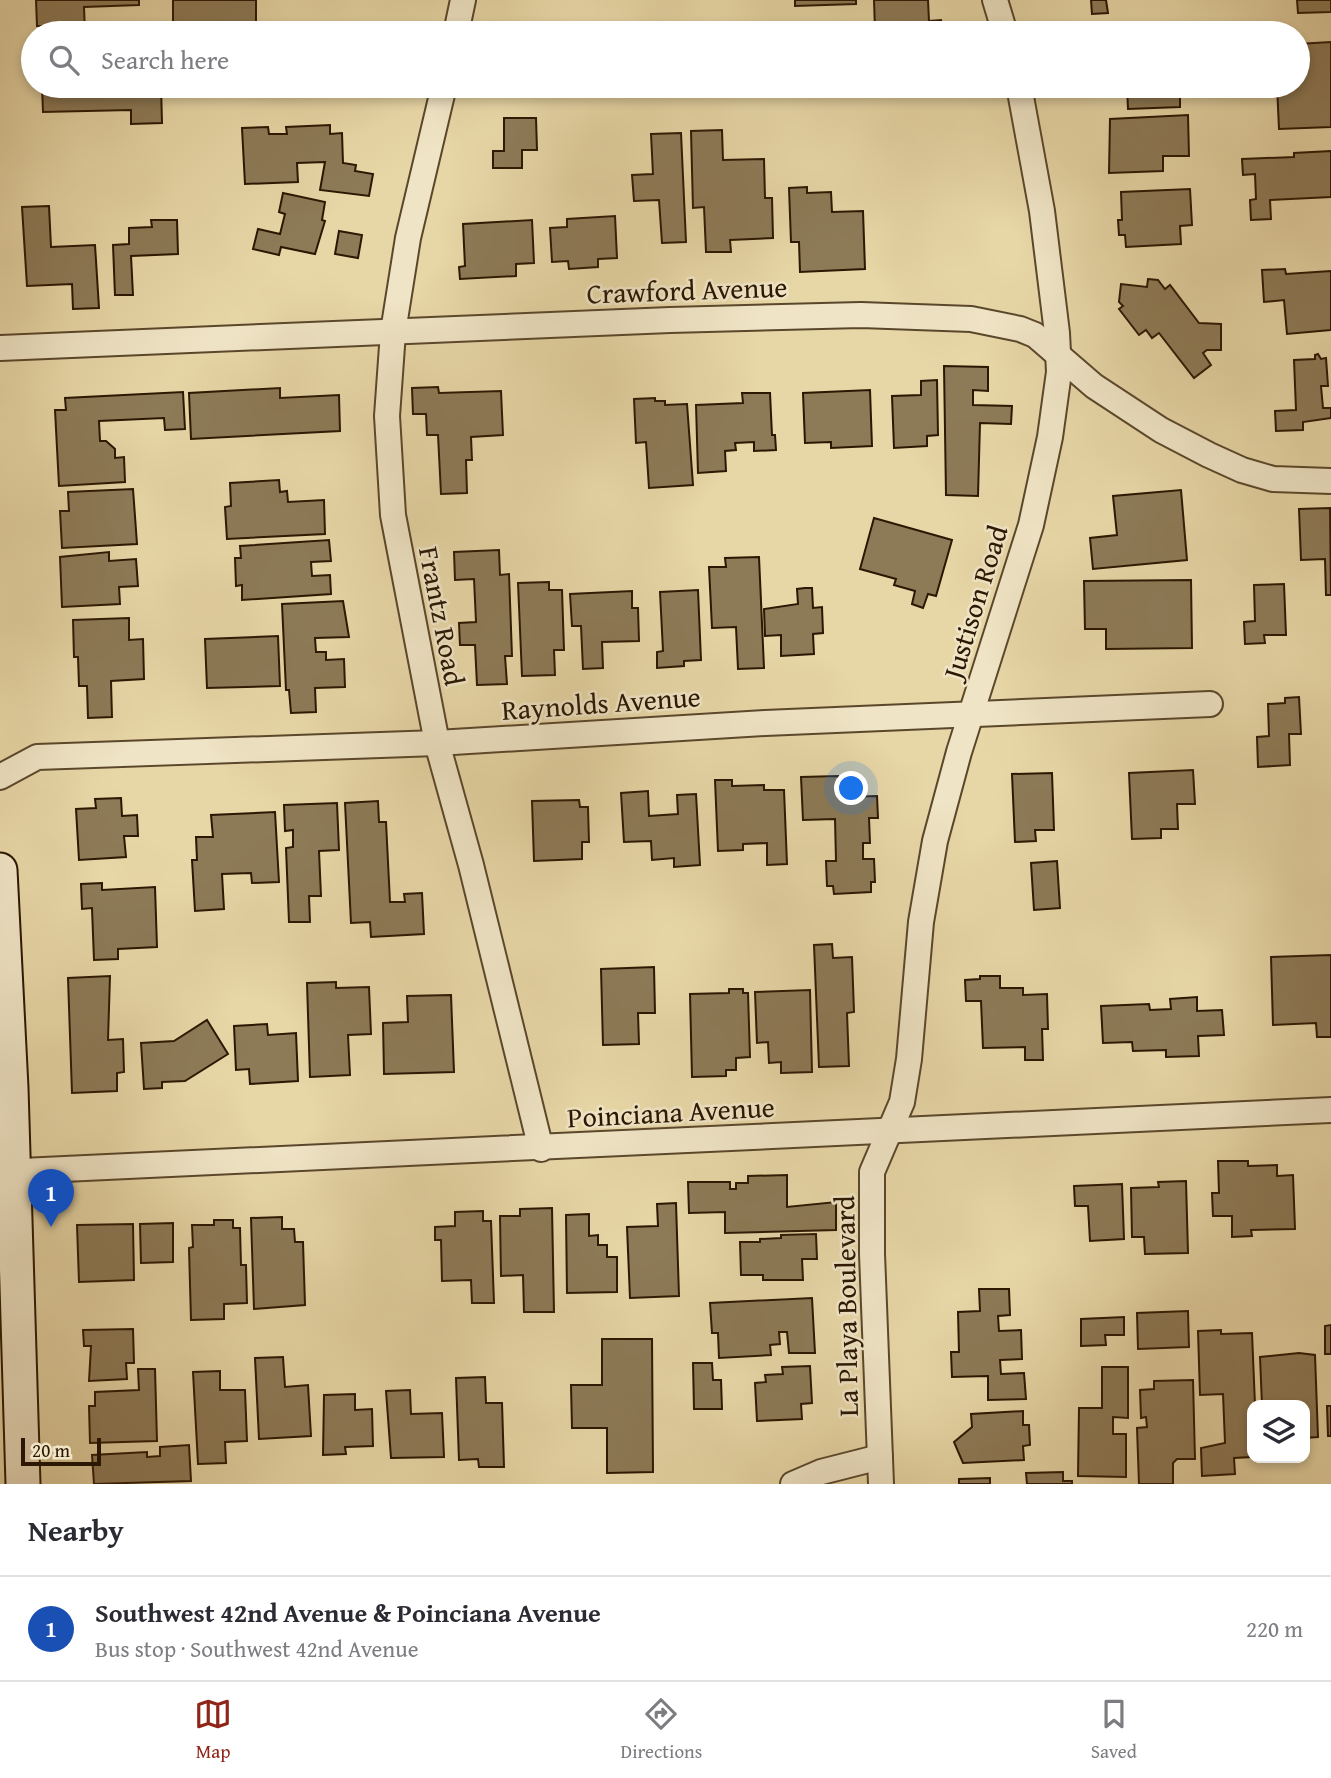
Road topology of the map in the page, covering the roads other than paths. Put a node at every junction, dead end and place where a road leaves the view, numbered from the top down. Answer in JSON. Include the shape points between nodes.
{"nodes":[{"id":1,"x":463,"y":0,"type":"edge"},
{"id":2,"x":995,"y":0,"type":"edge"},
{"id":3,"x":459,"y":21,"type":"edge"},
{"id":4,"x":1001,"y":21,"type":"edge"},
{"id":5,"x":440,"y":98,"type":"edge"},
{"id":6,"x":1021,"y":98,"type":"edge"},
{"id":7,"x":393,"y":332,"type":"junction"},
{"id":8,"x":0,"y":348,"type":"edge"},
{"id":9,"x":1059,"y":354,"type":"junction"},
{"id":10,"x":1331,"y":481,"type":"edge"},
{"id":11,"x":1210,"y":704,"type":"dead end"},
{"id":12,"x":972,"y":713,"type":"junction"},
{"id":13,"x":437,"y":743,"type":"junction"},
{"id":14,"x":0,"y":777,"type":"edge"},
{"id":15,"x":0,"y":870,"type":"edge"},
{"id":16,"x":1331,"y":1110,"type":"edge"},
{"id":17,"x":890,"y":1131,"type":"junction"},
{"id":18,"x":541,"y":1149,"type":"junction"},
{"id":19,"x":7,"y":1172,"type":"edge"},
{"id":20,"x":880,"y":1457,"type":"junction"},
{"id":21,"x":23,"y":1484,"type":"edge"},
{"id":22,"x":793,"y":1484,"type":"edge"},
{"id":23,"x":881,"y":1484,"type":"edge"}],
"edges":[{"from":1,"to":3,"type":"street"},
{"from":2,"to":4,"type":"street"},
{"from":5,"to":7,"type":"street","name":"Frantz Road","via":[[406,249]]},
{"from":6,"to":9,"type":"street","name":"Justison Road","via":[[1036,169]]},
{"from":7,"to":8,"type":"street","name":"Crawford Avenue"},
{"from":7,"to":9,"type":"street","name":"Crawford Avenue","via":[[670,320],[942,316],[1020,329]]},
{"from":7,"to":13,"type":"street","name":"Frantz Road","via":[[387,416],[393,515]]},
{"from":9,"to":10,"type":"street","name":"Crawford Avenue","via":[[1094,386],[1209,455],[1273,479]]},
{"from":9,"to":12,"type":"street","name":"Justison Road","via":[[1052,428],[1033,515]]},
{"from":11,"to":12,"type":"street","name":"Raynolds Avenue"},
{"from":12,"to":13,"type":"street","name":"Raynolds Avenue"},
{"from":12,"to":17,"type":"street","name":"Justison Road","via":[[935,841],[915,973],[908,1070]]},
{"from":13,"to":14,"type":"street","name":"Raynolds Avenue","via":[[37,757]]},
{"from":13,"to":18,"type":"street","name":"Frantz Road"},
{"from":15,"to":19,"type":"main road"},
{"from":16,"to":17,"type":"street","name":"Poinciana Avenue"},
{"from":17,"to":18,"type":"street","name":"Poinciana Avenue"},
{"from":17,"to":20,"type":"street","name":"La Playa Boulevard","via":[[872,1172]]},
{"from":18,"to":19,"type":"street","name":"Poinciana Avenue"},
{"from":19,"to":21,"type":"main road"},
{"from":20,"to":22,"type":"street"},
{"from":20,"to":23,"type":"street","name":"La Playa Boulevard"}]}
